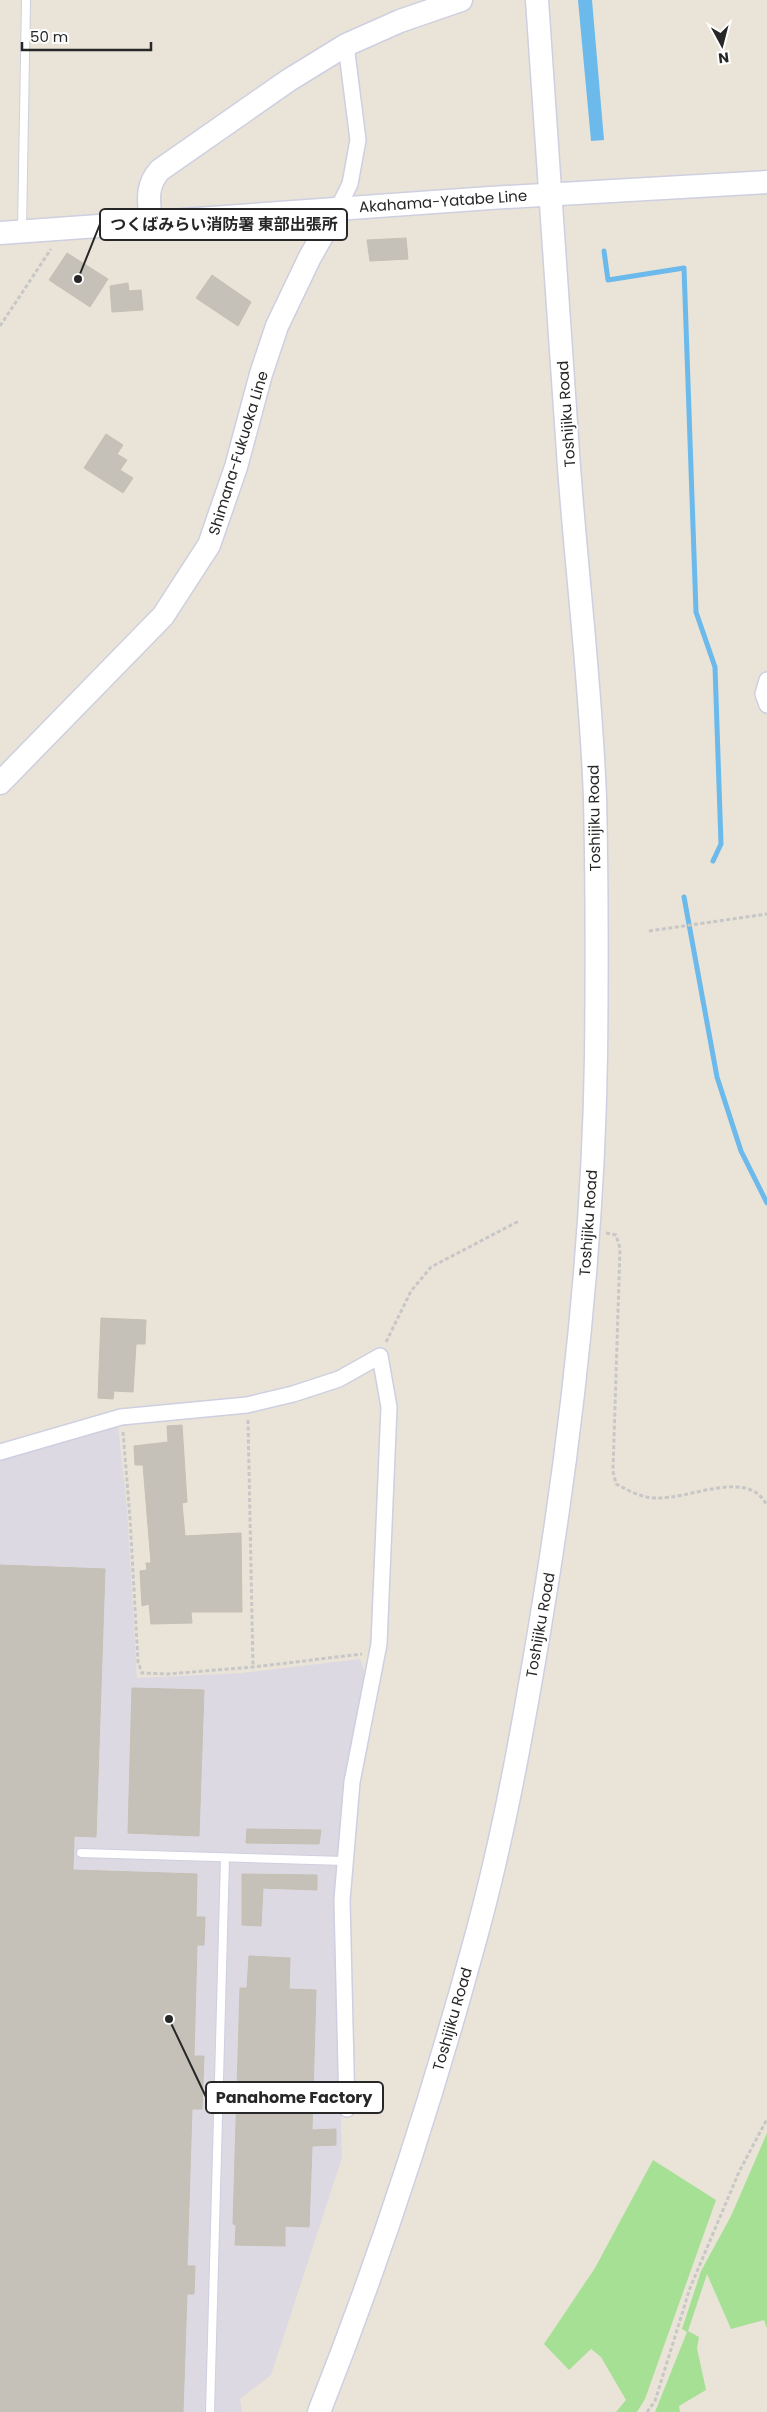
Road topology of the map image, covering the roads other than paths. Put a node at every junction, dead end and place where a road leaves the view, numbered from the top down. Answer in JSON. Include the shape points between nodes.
{"nodes":[{"id":1,"x":26,"y":0,"type":"edge"},
{"id":2,"x":460,"y":0,"type":"edge"},
{"id":3,"x":537,"y":0,"type":"edge"},
{"id":4,"x":346,"y":44,"type":"junction"},
{"id":5,"x":767,"y":182,"type":"edge"},
{"id":6,"x":551,"y":194,"type":"junction"},
{"id":7,"x":338,"y":208,"type":"junction"},
{"id":8,"x":151,"y":222,"type":"junction"},
{"id":9,"x":11,"y":232,"type":"edge"},
{"id":10,"x":767,"y":680,"type":"edge"},
{"id":11,"x":767,"y":705,"type":"edge"},
{"id":12,"x":0,"y":783,"type":"edge"},
{"id":13,"x":0,"y":1452,"type":"edge"},
{"id":14,"x":81,"y":1853,"type":"dead end"},
{"id":15,"x":225,"y":1858,"type":"junction"},
{"id":16,"x":344,"y":1861,"type":"junction"},
{"id":17,"x":347,"y":2109,"type":"dead end"},
{"id":18,"x":210,"y":2412,"type":"edge"},
{"id":19,"x":318,"y":2412,"type":"edge"}],
"edges":[{"from":1,"to":9,"type":"lane"},
{"from":2,"to":4,"type":"main road"},
{"from":3,"to":6,"type":"main road","name":"Toshijiku Road"},
{"from":4,"to":7,"type":"street","via":[[358,140],[350,184]]},
{"from":4,"to":8,"type":"main road","via":[[160,170],[150,184]]},
{"from":5,"to":6,"type":"main road","name":"Akahama-Yatabe Line"},
{"from":6,"to":7,"type":"main road","name":"Akahama-Yatabe Line"},
{"from":6,"to":19,"type":"main road","name":"Toshijiku Road","via":[[595,796],[596,1059],[589,1222],[571,1415],[517,1763],[478,1930],[415,2146],[359,2311]]},
{"from":7,"to":8,"type":"main road","name":"Akahama-Yatabe Line"},
{"from":7,"to":12,"type":"main road","name":"Shimana-Fukuoka Line","via":[[276,326],[234,476],[209,545],[163,616]]},
{"from":8,"to":9,"type":"main road","name":"Akahama-Yatabe Line"},
{"from":10,"to":11,"type":"street","via":[[763,694]]},
{"from":13,"to":16,"type":"street","via":[[121,1417],[247,1405],[339,1379],[380,1356],[389,1407],[378,1651],[352,1782]]},
{"from":14,"to":15,"type":"lane"},
{"from":15,"to":16,"type":"lane"},
{"from":15,"to":18,"type":"lane"},
{"from":16,"to":17,"type":"street"}]}
